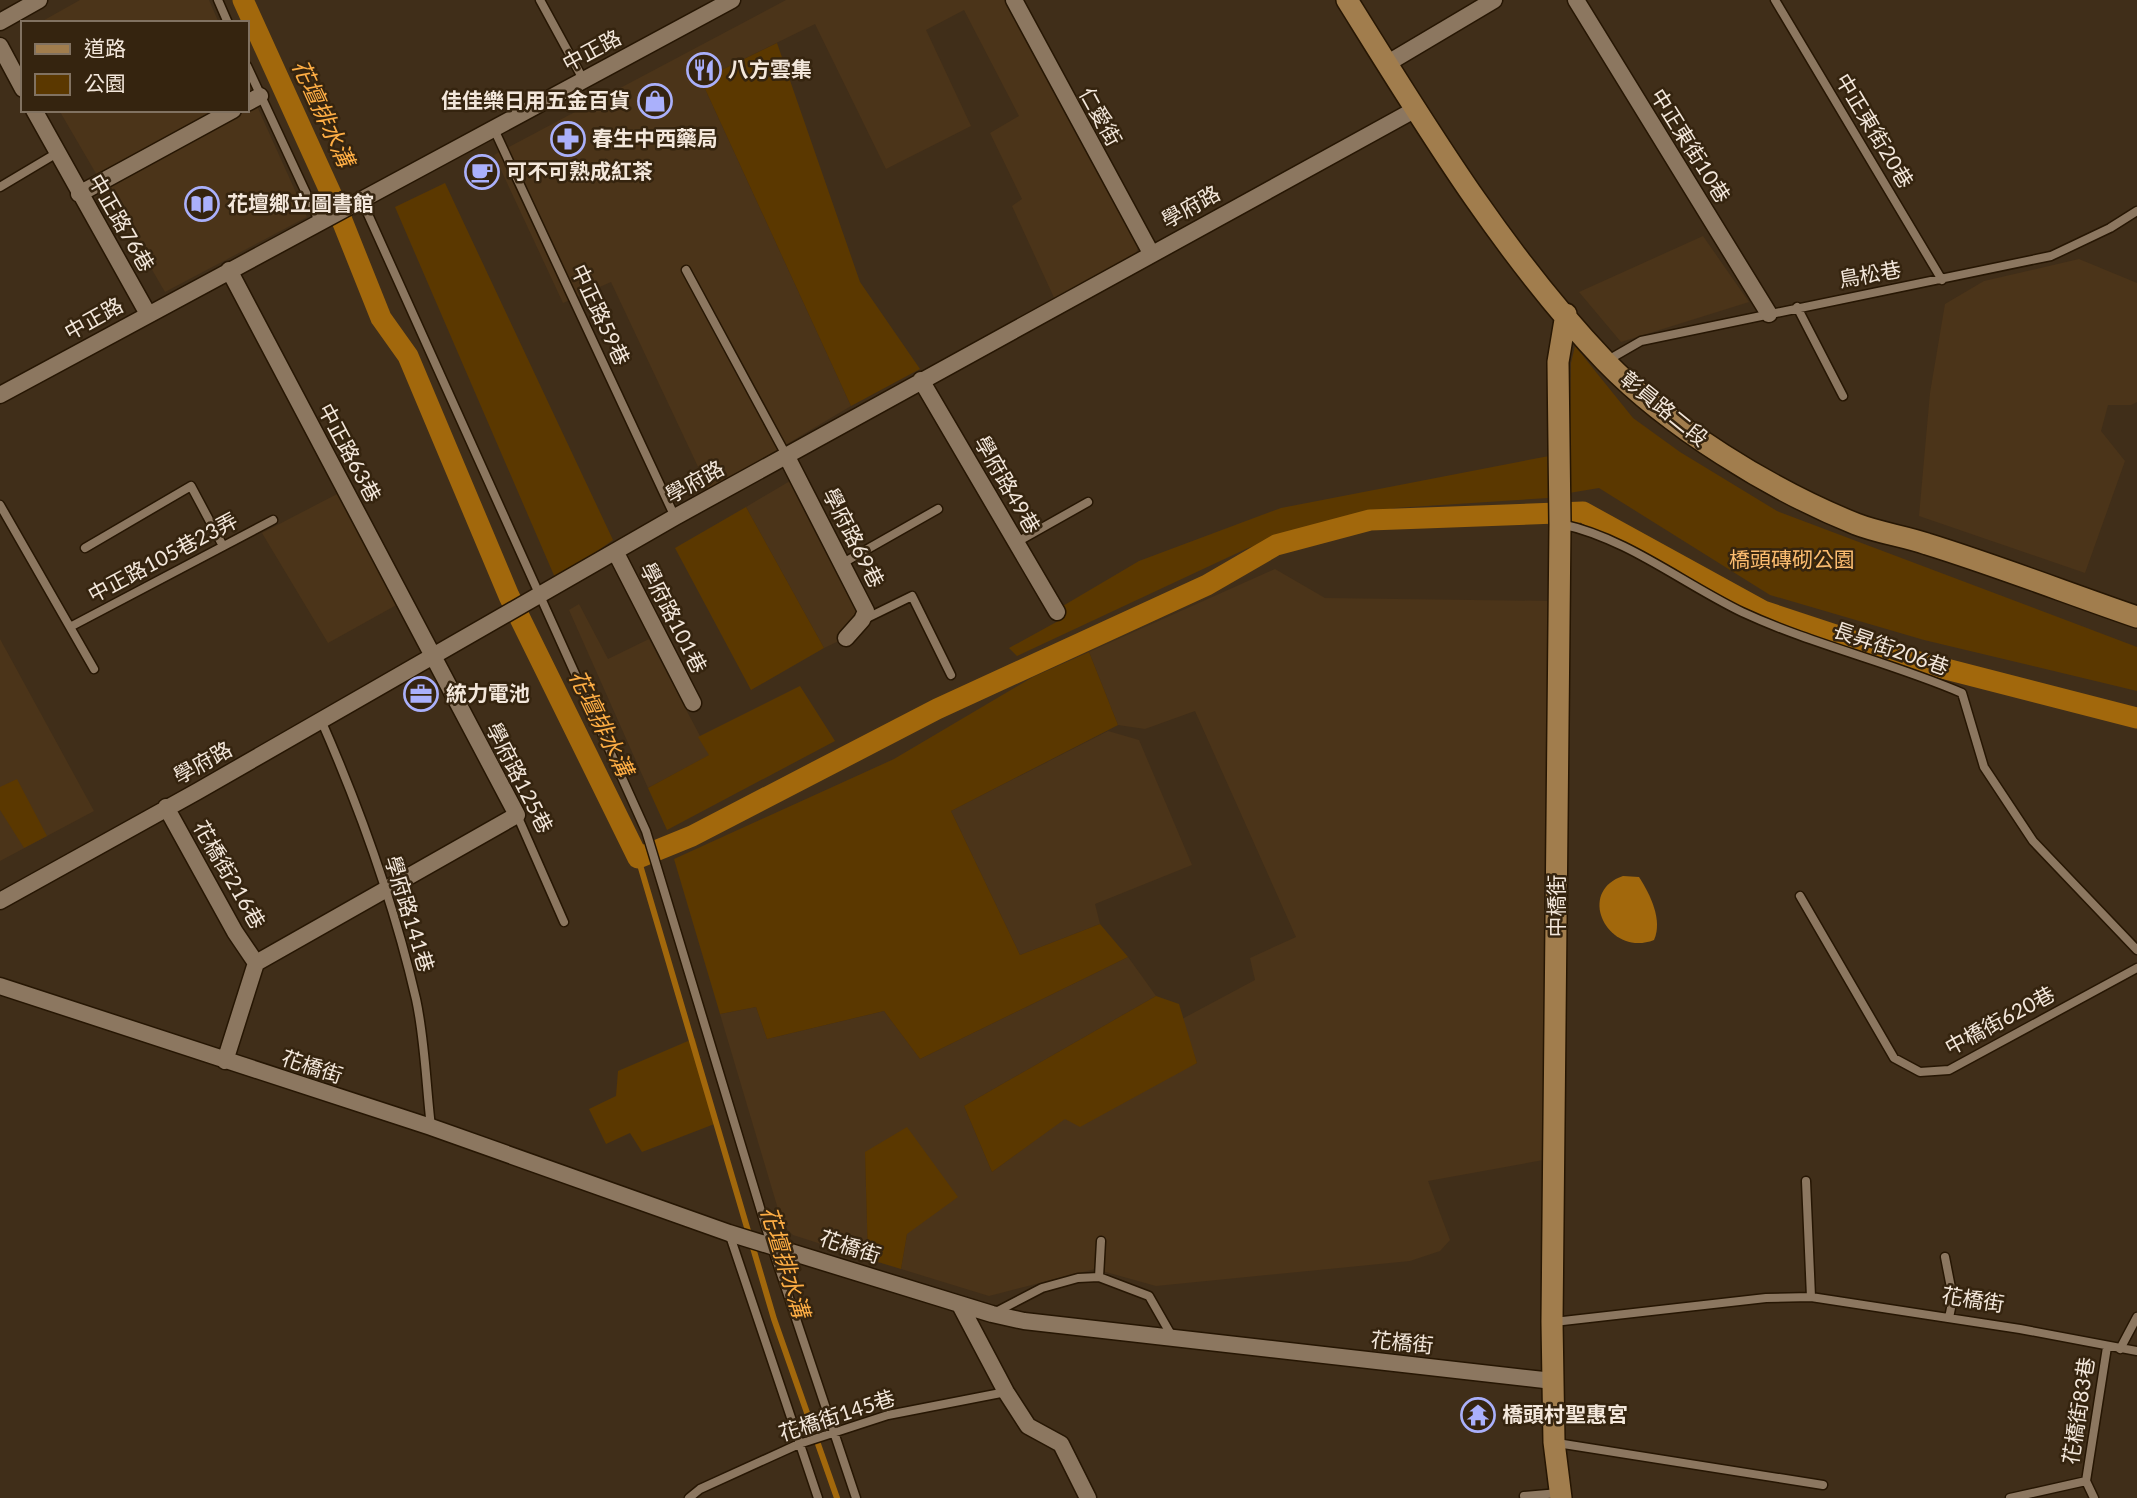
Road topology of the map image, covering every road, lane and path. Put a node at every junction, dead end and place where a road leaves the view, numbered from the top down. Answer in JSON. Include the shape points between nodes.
{"nodes":[{"id":1,"x":39,"y":0,"type":"edge"},
{"id":2,"x":218,"y":0,"type":"edge"},
{"id":3,"x":540,"y":0,"type":"edge"},
{"id":4,"x":732,"y":0,"type":"edge"},
{"id":5,"x":1014,"y":0,"type":"edge"},
{"id":6,"x":1347,"y":0,"type":"edge"},
{"id":7,"x":1493,"y":0,"type":"edge"},
{"id":8,"x":1576,"y":0,"type":"edge"},
{"id":9,"x":1775,"y":0,"type":"edge"},
{"id":10,"x":227,"y":21,"type":"edge"},
{"id":11,"x":0,"y":22,"type":"edge"},
{"id":12,"x":0,"y":46,"type":"edge"},
{"id":13,"x":1388,"y":63,"type":"junction"},
{"id":14,"x":248,"y":72,"type":"edge"},
{"id":15,"x":583,"y":79,"type":"junction"},
{"id":16,"x":21,"y":85,"type":"edge"},
{"id":17,"x":253,"y":99,"type":"edge"},
{"id":18,"x":1416,"y":109,"type":"junction"},
{"id":19,"x":35,"y":112,"type":"edge"},
{"id":20,"x":229,"y":112,"type":"edge"},
{"id":21,"x":492,"y":127,"type":"junction"},
{"id":22,"x":57,"y":153,"type":"junction"},
{"id":23,"x":0,"y":187,"type":"edge"},
{"id":24,"x":79,"y":194,"type":"junction"},
{"id":25,"x":362,"y":201,"type":"junction"},
{"id":26,"x":2137,"y":211,"type":"edge"},
{"id":27,"x":320,"y":223,"type":"junction"},
{"id":28,"x":1151,"y":253,"type":"junction"},
{"id":29,"x":229,"y":270,"type":"junction"},
{"id":30,"x":686,"y":270,"type":"dead end"},
{"id":31,"x":1942,"y":280,"type":"junction"},
{"id":32,"x":1797,"y":307,"type":"junction"},
{"id":33,"x":148,"y":314,"type":"junction"},
{"id":34,"x":1566,"y":314,"type":"junction"},
{"id":35,"x":1769,"y":314,"type":"junction"},
{"id":36,"x":1606,"y":362,"type":"junction"},
{"id":37,"x":921,"y":380,"type":"junction"},
{"id":38,"x":0,"y":395,"type":"edge"},
{"id":39,"x":1843,"y":396,"type":"dead end"},
{"id":40,"x":786,"y":455,"type":"junction"},
{"id":41,"x":1088,"y":502,"type":"dead end"},
{"id":42,"x":0,"y":505,"type":"edge"},
{"id":43,"x":938,"y":509,"type":"dead end"},
{"id":44,"x":675,"y":517,"type":"junction"},
{"id":45,"x":274,"y":520,"type":"dead end"},
{"id":46,"x":1560,"y":524,"type":"junction"},
{"id":47,"x":1017,"y":542,"type":"junction"},
{"id":48,"x":223,"y":546,"type":"junction"},
{"id":49,"x":85,"y":548,"type":"dead end"},
{"id":50,"x":616,"y":553,"type":"junction"},
{"id":51,"x":843,"y":563,"type":"junction"},
{"id":52,"x":533,"y":598,"type":"junction"},
{"id":53,"x":1057,"y":612,"type":"dead end"},
{"id":54,"x":2137,"y":617,"type":"edge"},
{"id":55,"x":862,"y":620,"type":"junction"},
{"id":56,"x":70,"y":627,"type":"junction"},
{"id":57,"x":846,"y":638,"type":"dead end"},
{"id":58,"x":432,"y":655,"type":"junction"},
{"id":59,"x":94,"y":669,"type":"dead end"},
{"id":60,"x":951,"y":675,"type":"dead end"},
{"id":61,"x":693,"y":703,"type":"dead end"},
{"id":62,"x":321,"y":720,"type":"junction"},
{"id":63,"x":166,"y":807,"type":"junction"},
{"id":64,"x":517,"y":815,"type":"junction"},
{"id":65,"x":386,"y":892,"type":"junction"},
{"id":66,"x":1800,"y":896,"type":"dead end"},
{"id":67,"x":0,"y":901,"type":"edge"},
{"id":68,"x":564,"y":922,"type":"dead end"},
{"id":69,"x":2137,"y":950,"type":"edge"},
{"id":70,"x":256,"y":963,"type":"junction"},
{"id":71,"x":2137,"y":968,"type":"edge"},
{"id":72,"x":0,"y":986,"type":"edge"},
{"id":73,"x":225,"y":1060,"type":"junction"},
{"id":74,"x":430,"y":1127,"type":"junction"},
{"id":75,"x":1806,"y":1181,"type":"dead end"},
{"id":76,"x":730,"y":1233,"type":"junction"},
{"id":77,"x":1101,"y":1241,"type":"dead end"},
{"id":78,"x":771,"y":1244,"type":"junction"},
{"id":79,"x":1945,"y":1257,"type":"dead end"},
{"id":80,"x":1099,"y":1277,"type":"junction"},
{"id":81,"x":1811,"y":1297,"type":"junction"},
{"id":82,"x":960,"y":1305,"type":"junction"},
{"id":83,"x":992,"y":1314,"type":"junction"},
{"id":84,"x":2137,"y":1317,"type":"edge"},
{"id":85,"x":1949,"y":1318,"type":"junction"},
{"id":86,"x":1552,"y":1322,"type":"junction"},
{"id":87,"x":1173,"y":1338,"type":"junction"},
{"id":88,"x":2107,"y":1347,"type":"junction"},
{"id":89,"x":2120,"y":1349,"type":"junction"},
{"id":90,"x":2137,"y":1351,"type":"edge"},
{"id":91,"x":1553,"y":1381,"type":"junction"},
{"id":92,"x":1006,"y":1392,"type":"junction"},
{"id":93,"x":834,"y":1433,"type":"junction"},
{"id":94,"x":1554,"y":1442,"type":"junction"},
{"id":95,"x":799,"y":1444,"type":"junction"},
{"id":96,"x":2086,"y":1481,"type":"junction"},
{"id":97,"x":1823,"y":1485,"type":"dead end"},
{"id":98,"x":1524,"y":1496,"type":"dead end"},
{"id":99,"x":1560,"y":1496,"type":"edge"},
{"id":100,"x":689,"y":1498,"type":"edge"},
{"id":101,"x":818,"y":1498,"type":"edge"},
{"id":102,"x":856,"y":1498,"type":"edge"},
{"id":103,"x":1088,"y":1498,"type":"edge"},
{"id":104,"x":2010,"y":1498,"type":"edge"},
{"id":105,"x":2094,"y":1498,"type":"edge"}],
"edges":[{"from":1,"to":11,"type":"street"},
{"from":2,"to":10,"type":"lane"},
{"from":3,"to":15,"type":"lane"},
{"from":4,"to":15,"type":"street","name":"中正路"},
{"from":5,"to":28,"type":"street","name":"仁愛街"},
{"from":6,"to":13,"type":"street","name":"彰員路二段"},
{"from":7,"to":13,"type":"street"},
{"from":8,"to":35,"type":"street","name":"中正東街10巷"},
{"from":9,"to":31,"type":"lane","name":"中正東街20巷"},
{"from":12,"to":16,"type":"street"},
{"from":13,"to":18,"type":"street","name":"彰員路二段"},
{"from":14,"to":17,"type":"lane"},
{"from":15,"to":21,"type":"street","name":"中正路"},
{"from":17,"to":27,"type":"lane"},
{"from":18,"to":28,"type":"street","name":"學府路"},
{"from":18,"to":34,"type":"street","name":"彰員路二段","via":[[1498,231]]},
{"from":19,"to":22,"type":"street","name":"中正路76巷"},
{"from":20,"to":24,"type":"street"},
{"from":21,"to":25,"type":"street","name":"中正路"},
{"from":21,"to":44,"type":"lane","name":"中正路59巷"},
{"from":22,"to":23,"type":"lane"},
{"from":22,"to":24,"type":"street","name":"中正路76巷"},
{"from":24,"to":33,"type":"street","name":"中正路76巷"},
{"from":25,"to":27,"type":"street","name":"中正路"},
{"from":25,"to":52,"type":"lane"},
{"from":26,"to":31,"type":"lane","name":"鳥松巷","via":[[2051,256]]},
{"from":27,"to":29,"type":"street","name":"中正路"},
{"from":28,"to":37,"type":"street","name":"學府路"},
{"from":29,"to":33,"type":"street","name":"中正路"},
{"from":29,"to":58,"type":"street","name":"中正路63巷"},
{"from":30,"to":40,"type":"lane"},
{"from":31,"to":32,"type":"lane","name":"鳥松巷"},
{"from":32,"to":35,"type":"lane","name":"鳥松巷"},
{"from":32,"to":39,"type":"lane"},
{"from":33,"to":38,"type":"street","name":"中正路"},
{"from":34,"to":36,"type":"street","name":"彰員路二段"},
{"from":34,"to":46,"type":"street","name":"中橋街","via":[[1558,362]]},
{"from":35,"to":36,"type":"lane","name":"鳥松巷","via":[[1641,341]]},
{"from":36,"to":54,"type":"street","name":"彰員路二段","via":[[1700,442],[1799,498],[1858,525],[1926,543]]},
{"from":37,"to":40,"type":"street","name":"學府路"},
{"from":37,"to":47,"type":"street","name":"學府路49巷"},
{"from":40,"to":44,"type":"street","name":"學府路"},
{"from":40,"to":51,"type":"street","name":"學府路69巷"},
{"from":41,"to":47,"type":"lane"},
{"from":42,"to":56,"type":"lane"},
{"from":43,"to":51,"type":"lane"},
{"from":44,"to":50,"type":"street","name":"學府路"},
{"from":45,"to":48,"type":"lane","name":"中正路105巷23弄"},
{"from":46,"to":69,"type":"lane","name":"長昇街206巷","via":[[1593,531],[1765,621],[1822,645],[1962,693],[1984,767],[2034,841]]},
{"from":46,"to":86,"type":"street","name":"中橋街"},
{"from":47,"to":53,"type":"street","name":"學府路49巷"},
{"from":48,"to":49,"type":"lane","via":[[191,486]]},
{"from":48,"to":56,"type":"lane","name":"中正路105巷23弄"},
{"from":50,"to":52,"type":"street","name":"學府路"},
{"from":50,"to":61,"type":"street","name":"學府路101巷"},
{"from":51,"to":55,"type":"street","name":"學府路69巷","via":[[866,611]]},
{"from":52,"to":58,"type":"street","name":"學府路"},
{"from":52,"to":78,"type":"lane","via":[[646,831]]},
{"from":55,"to":57,"type":"street","name":"學府路69巷"},
{"from":55,"to":60,"type":"lane","via":[[912,596]]},
{"from":56,"to":59,"type":"lane"},
{"from":58,"to":62,"type":"street","name":"學府路"},
{"from":58,"to":64,"type":"street","name":"學府路125巷"},
{"from":62,"to":63,"type":"street","name":"學府路"},
{"from":62,"to":65,"type":"lane","name":"學府路141巷"},
{"from":63,"to":67,"type":"street","name":"學府路"},
{"from":63,"to":70,"type":"street","name":"花橋街216巷"},
{"from":64,"to":65,"type":"street"},
{"from":64,"to":68,"type":"lane","name":"學府路125巷"},
{"from":65,"to":70,"type":"street"},
{"from":65,"to":74,"type":"lane","name":"學府路141巷","via":[[416,1001]]},
{"from":66,"to":71,"type":"lane","name":"中橋街620巷","via":[[1894,1058],[1920,1072],[1949,1070]]},
{"from":70,"to":73,"type":"street"},
{"from":72,"to":73,"type":"street","name":"花橋街"},
{"from":73,"to":74,"type":"street","name":"花橋街"},
{"from":74,"to":76,"type":"street","name":"花橋街"},
{"from":75,"to":81,"type":"lane"},
{"from":76,"to":78,"type":"street","name":"花橋街"},
{"from":76,"to":95,"type":"lane"},
{"from":77,"to":80,"type":"lane"},
{"from":78,"to":82,"type":"street","name":"花橋街"},
{"from":78,"to":93,"type":"lane"},
{"from":79,"to":85,"type":"lane","via":[[1953,1298]]},
{"from":80,"to":83,"type":"lane","via":[[1042,1288]]},
{"from":80,"to":87,"type":"lane","via":[[1149,1296]]},
{"from":81,"to":85,"type":"lane","name":"花橋街"},
{"from":81,"to":86,"type":"lane","name":"花橋街"},
{"from":82,"to":83,"type":"street","name":"花橋街"},
{"from":82,"to":92,"type":"street"},
{"from":83,"to":87,"type":"street","name":"花橋街"},
{"from":84,"to":89,"type":"lane"},
{"from":85,"to":88,"type":"lane","name":"花橋街"},
{"from":86,"to":91,"type":"street","name":"中橋街"},
{"from":87,"to":91,"type":"street","name":"花橋街"},
{"from":88,"to":89,"type":"lane","name":"花橋街"},
{"from":88,"to":96,"type":"lane","name":"花橋街83巷"},
{"from":89,"to":90,"type":"lane","name":"花橋街"},
{"from":91,"to":94,"type":"street","name":"中橋街"},
{"from":92,"to":93,"type":"lane","name":"花橋街145巷","via":[[888,1415]]},
{"from":92,"to":103,"type":"street","via":[[1028,1426],[1061,1444]]},
{"from":93,"to":95,"type":"lane","name":"花橋街145巷"},
{"from":93,"to":102,"type":"lane"},
{"from":94,"to":97,"type":"lane"},
{"from":94,"to":99,"type":"street","name":"中橋街"},
{"from":95,"to":100,"type":"lane","name":"花橋街145巷"},
{"from":95,"to":101,"type":"lane"},
{"from":96,"to":104,"type":"lane","name":"花橋街83巷"},
{"from":96,"to":105,"type":"lane","name":"花橋街83巷"},
{"from":98,"to":99,"type":"lane"}]}
